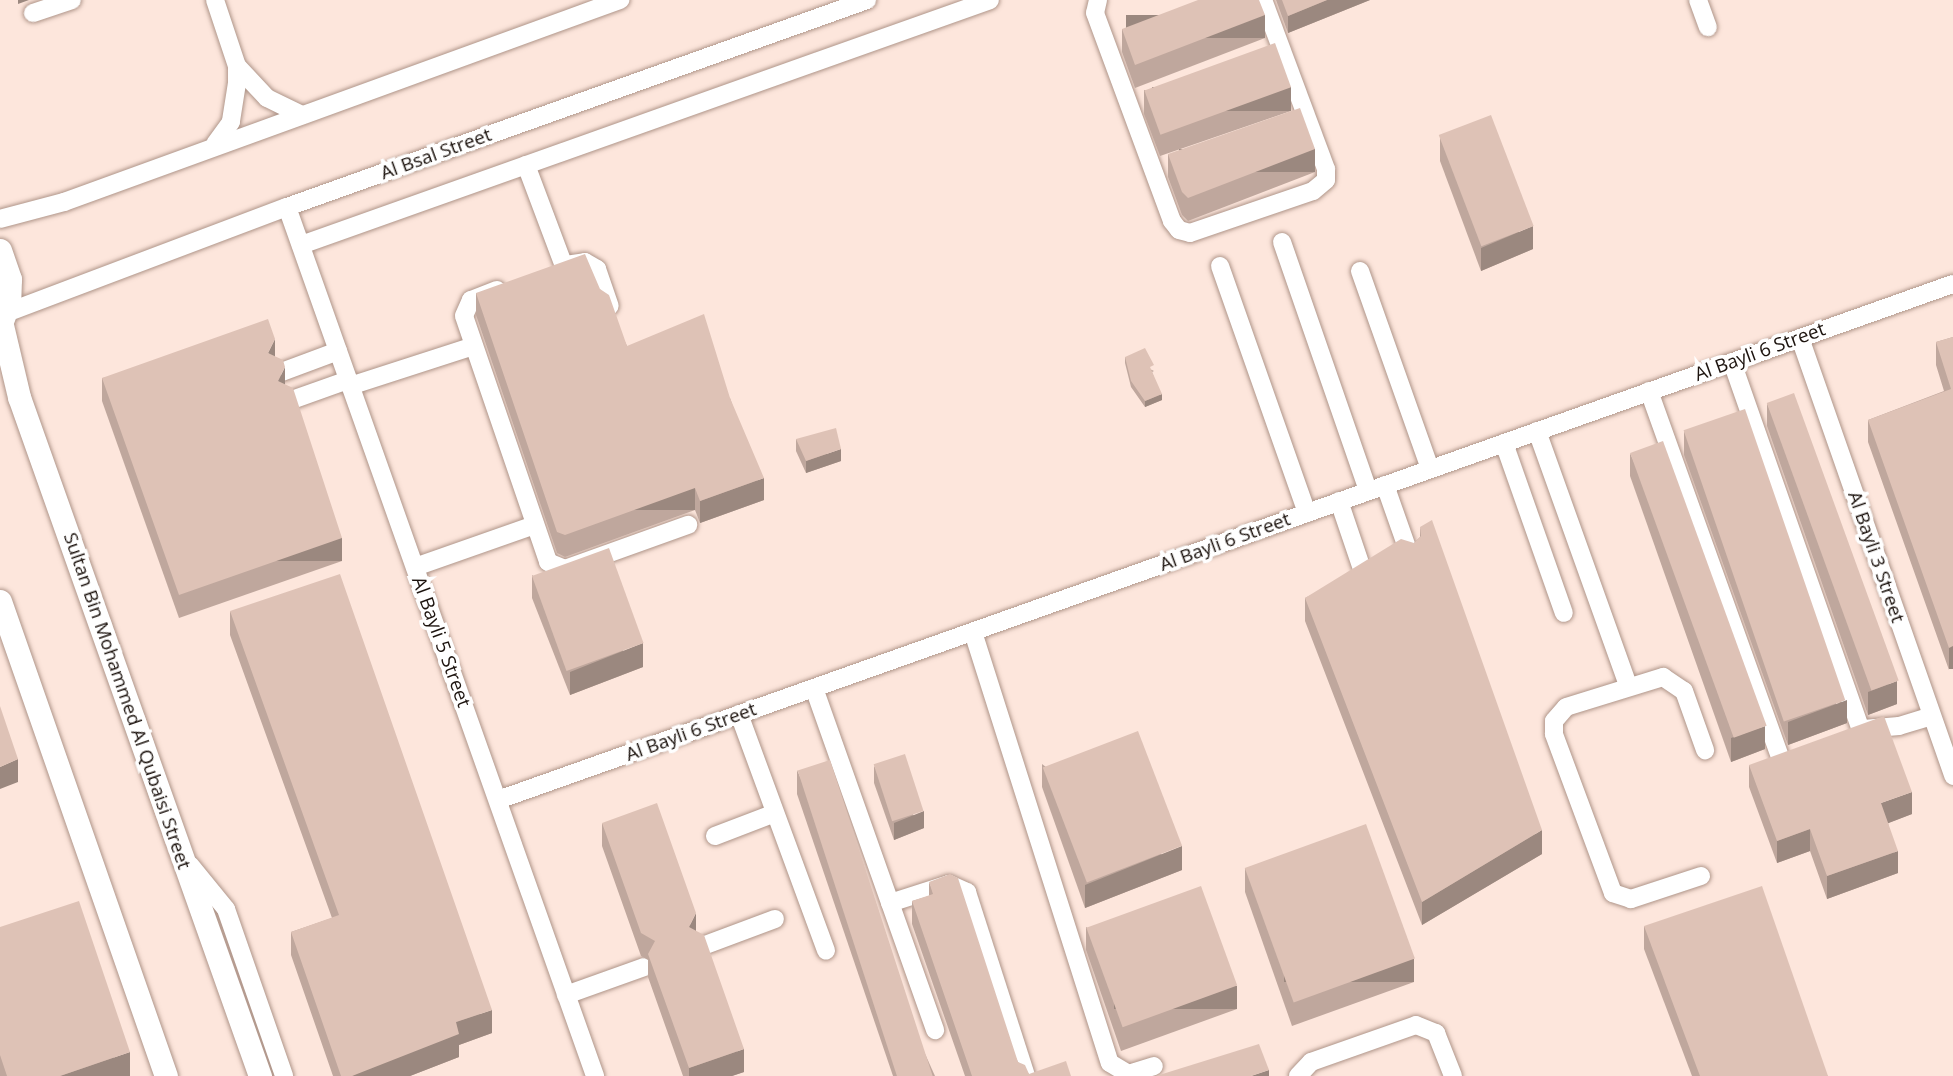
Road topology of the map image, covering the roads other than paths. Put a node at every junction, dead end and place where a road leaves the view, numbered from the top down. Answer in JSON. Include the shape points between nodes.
{"nodes":[{"id":1,"x":72,"y":0,"type":"edge"},
{"id":2,"x":215,"y":0,"type":"edge"},
{"id":3,"x":620,"y":0,"type":"edge"},
{"id":4,"x":867,"y":0,"type":"edge"},
{"id":5,"x":990,"y":0,"type":"edge"},
{"id":6,"x":1098,"y":0,"type":"edge"},
{"id":7,"x":1263,"y":0,"type":"edge"},
{"id":8,"x":1698,"y":0,"type":"edge"},
{"id":9,"x":33,"y":13,"type":"dead end"},
{"id":10,"x":1707,"y":27,"type":"dead end"},
{"id":11,"x":237,"y":66,"type":"junction"},
{"id":12,"x":302,"y":115,"type":"junction"},
{"id":13,"x":214,"y":145,"type":"junction"},
{"id":14,"x":526,"y":165,"type":"junction"},
{"id":15,"x":287,"y":207,"type":"junction"},
{"id":16,"x":0,"y":219,"type":"edge"},
{"id":17,"x":1282,"y":242,"type":"dead end"},
{"id":18,"x":301,"y":245,"type":"junction"},
{"id":19,"x":0,"y":250,"type":"edge"},
{"id":20,"x":1220,"y":266,"type":"dead end"},
{"id":21,"x":1360,"y":271,"type":"dead end"},
{"id":22,"x":514,"y":284,"type":"edge"},
{"id":23,"x":1953,"y":284,"type":"edge"},
{"id":24,"x":610,"y":306,"type":"edge"},
{"id":25,"x":3,"y":322,"type":"edge"},
{"id":26,"x":1800,"y":338,"type":"junction"},
{"id":27,"x":474,"y":346,"type":"junction"},
{"id":28,"x":338,"y":351,"type":"junction"},
{"id":29,"x":1732,"y":362,"type":"junction"},
{"id":30,"x":279,"y":373,"type":"edge"},
{"id":31,"x":349,"y":383,"type":"junction"},
{"id":32,"x":1649,"y":391,"type":"junction"},
{"id":33,"x":289,"y":401,"type":"edge"},
{"id":34,"x":1537,"y":431,"type":"junction"},
{"id":35,"x":1504,"y":443,"type":"junction"},
{"id":36,"x":1430,"y":469,"type":"junction"},
{"id":37,"x":1377,"y":488,"type":"junction"},
{"id":38,"x":1339,"y":502,"type":"junction"},
{"id":39,"x":1307,"y":513,"type":"junction"},
{"id":40,"x":534,"y":525,"type":"junction"},
{"id":41,"x":688,"y":525,"type":"dead end"},
{"id":42,"x":1409,"y":556,"type":"edge"},
{"id":43,"x":1361,"y":566,"type":"edge"},
{"id":44,"x":415,"y":567,"type":"junction"},
{"id":45,"x":0,"y":601,"type":"edge"},
{"id":46,"x":1564,"y":613,"type":"dead end"},
{"id":47,"x":973,"y":632,"type":"junction"},
{"id":48,"x":1628,"y":685,"type":"junction"},
{"id":49,"x":814,"y":688,"type":"junction"},
{"id":50,"x":739,"y":715,"type":"junction"},
{"id":51,"x":1932,"y":716,"type":"junction"},
{"id":52,"x":1861,"y":730,"type":"junction"},
{"id":53,"x":1838,"y":738,"type":"edge"},
{"id":54,"x":1705,"y":750,"type":"dead end"},
{"id":55,"x":1804,"y":751,"type":"edge"},
{"id":56,"x":1953,"y":776,"type":"edge"},
{"id":57,"x":498,"y":800,"type":"junction"},
{"id":58,"x":775,"y":813,"type":"junction"},
{"id":59,"x":715,"y":836,"type":"dead end"},
{"id":60,"x":178,"y":847,"type":"junction"},
{"id":61,"x":1701,"y":876,"type":"dead end"},
{"id":62,"x":890,"y":903,"type":"junction"},
{"id":63,"x":775,"y":919,"type":"dead end"},
{"id":64,"x":700,"y":947,"type":"edge"},
{"id":65,"x":826,"y":950,"type":"dead end"},
{"id":66,"x":645,"y":967,"type":"edge"},
{"id":67,"x":566,"y":995,"type":"junction"},
{"id":68,"x":935,"y":1030,"type":"dead end"},
{"id":69,"x":1154,"y":1066,"type":"dead end"},
{"id":70,"x":166,"y":1076,"type":"edge"},
{"id":71,"x":260,"y":1076,"type":"edge"},
{"id":72,"x":284,"y":1076,"type":"edge"},
{"id":73,"x":595,"y":1076,"type":"edge"},
{"id":74,"x":1026,"y":1076,"type":"edge"},
{"id":75,"x":1298,"y":1076,"type":"edge"},
{"id":76,"x":1453,"y":1076,"type":"edge"}],
"edges":[{"from":1,"to":9,"type":"street"},
{"from":2,"to":11,"type":"street"},
{"from":3,"to":12,"type":"street"},
{"from":4,"to":15,"type":"street","name":"Al Bsal Street"},
{"from":5,"to":14,"type":"street"},
{"from":6,"to":7,"type":"street","via":[[1095,13],[1136,102],[1160,168],[1172,221],[1184,233],[1318,189],[1326,180],[1326,169],[1275,51]]},
{"from":8,"to":10,"type":"street"},
{"from":11,"to":12,"type":"street","via":[[267,98]]},
{"from":11,"to":13,"type":"street","via":[[234,110],[225,134]]},
{"from":12,"to":13,"type":"street"},
{"from":13,"to":16,"type":"street","via":[[64,202]]},
{"from":14,"to":18,"type":"street"},
{"from":14,"to":24,"type":"street","via":[[558,268],[585,262],[597,269]]},
{"from":15,"to":18,"type":"street","name":"Al Bayli 5 Street"},
{"from":15,"to":25,"type":"street","name":"Al Bsal Street"},
{"from":17,"to":37,"type":"street"},
{"from":18,"to":28,"type":"street","name":"Al Bayli 5 Street"},
{"from":19,"to":25,"type":"main road","name":"Sultan Bin Mohammed Al Qubaisi Street","via":[[10,279]]},
{"from":20,"to":39,"type":"street"},
{"from":21,"to":36,"type":"street"},
{"from":22,"to":27,"type":"street","via":[[467,304],[464,316]]},
{"from":23,"to":26,"type":"street","name":"Al Bayli 6 Street"},
{"from":25,"to":60,"type":"main road","name":"Sultan Bin Mohammed Al Qubaisi Street","via":[[19,397]]},
{"from":26,"to":29,"type":"street","name":"Al Bayli 6 Street"},
{"from":26,"to":51,"type":"street","name":"Al Bayli 3 Street"},
{"from":27,"to":31,"type":"street"},
{"from":27,"to":40,"type":"street"},
{"from":28,"to":30,"type":"street"},
{"from":28,"to":31,"type":"street","name":"Al Bayli 5 Street"},
{"from":29,"to":32,"type":"street","name":"Al Bayli 6 Street"},
{"from":29,"to":52,"type":"street"},
{"from":31,"to":33,"type":"street"},
{"from":31,"to":44,"type":"street","name":"Al Bayli 5 Street"},
{"from":32,"to":34,"type":"street","name":"Al Bayli 6 Street"},
{"from":32,"to":55,"type":"street","via":[[1775,762]]},
{"from":34,"to":35,"type":"street","name":"Al Bayli 6 Street"},
{"from":34,"to":48,"type":"street"},
{"from":35,"to":36,"type":"street","name":"Al Bayli 6 Street"},
{"from":35,"to":46,"type":"street"},
{"from":36,"to":37,"type":"street","name":"Al Bayli 6 Street"},
{"from":37,"to":38,"type":"street","name":"Al Bayli 6 Street"},
{"from":37,"to":42,"type":"street"},
{"from":38,"to":39,"type":"street","name":"Al Bayli 6 Street"},
{"from":38,"to":43,"type":"street"},
{"from":39,"to":47,"type":"street","name":"Al Bayli 6 Street"},
{"from":40,"to":41,"type":"street","via":[[548,562],[565,569]]},
{"from":40,"to":44,"type":"street"},
{"from":44,"to":57,"type":"street","name":"Al Bayli 5 Street"},
{"from":45,"to":70,"type":"main road"},
{"from":47,"to":49,"type":"street","name":"Al Bayli 6 Street"},
{"from":47,"to":69,"type":"street","via":[[1110,1063],[1128,1074]]},
{"from":48,"to":54,"type":"street","via":[[1655,676],[1678,684]]},
{"from":48,"to":61,"type":"street","via":[[1566,707],[1553,721],[1606,882],[1618,897],[1631,899]]},
{"from":49,"to":50,"type":"street","name":"Al Bayli 6 Street"},
{"from":49,"to":62,"type":"street"},
{"from":50,"to":57,"type":"street","name":"Al Bayli 6 Street"},
{"from":50,"to":58,"type":"street"},
{"from":51,"to":52,"type":"street"},
{"from":51,"to":56,"type":"street","name":"Al Bayli 3 Street"},
{"from":52,"to":53,"type":"street"},
{"from":57,"to":67,"type":"street","name":"Al Bayli 5 Street"},
{"from":58,"to":59,"type":"street"},
{"from":58,"to":65,"type":"street"},
{"from":60,"to":71,"type":"main road","name":"Sultan Bin Mohammed Al Qubaisi Street"},
{"from":60,"to":72,"type":"street","via":[[226,909]]},
{"from":62,"to":68,"type":"street"},
{"from":62,"to":74,"type":"street","via":[[949,884],[967,892]]},
{"from":63,"to":64,"type":"street"},
{"from":66,"to":67,"type":"street"},
{"from":67,"to":73,"type":"street","name":"Al Bayli 5 Street"},
{"from":75,"to":76,"type":"street","via":[[1311,1062],[1416,1025],[1436,1033]]}]}
